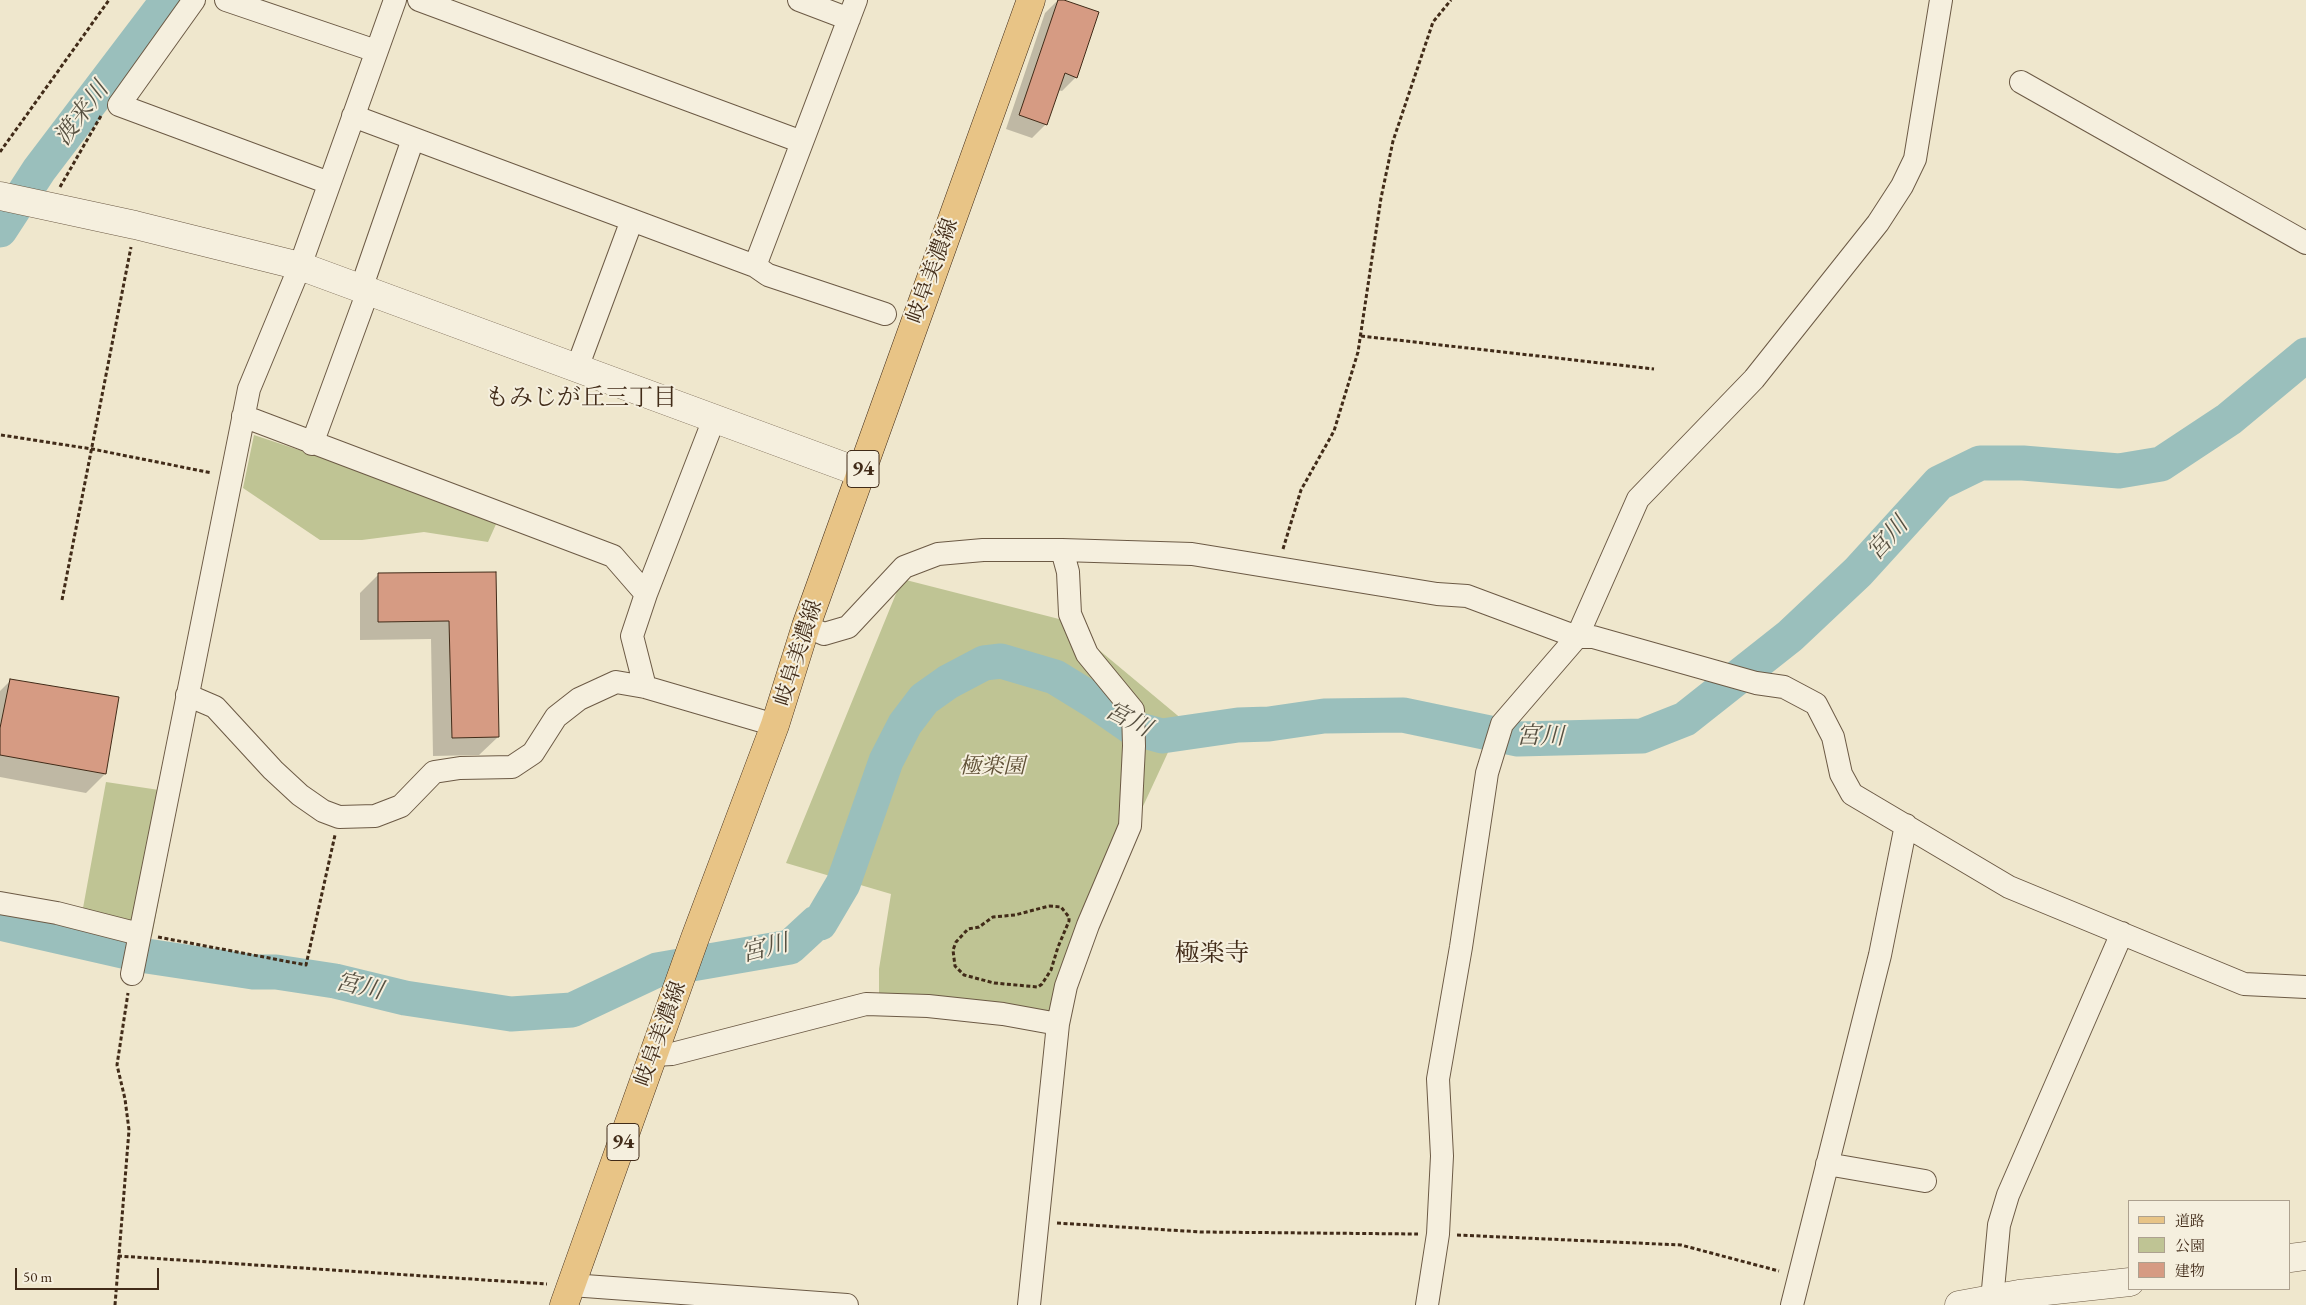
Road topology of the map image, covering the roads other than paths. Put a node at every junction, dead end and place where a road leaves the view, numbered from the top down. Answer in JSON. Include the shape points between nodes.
{"nodes":[{"id":1,"x":194,"y":0,"type":"edge"},
{"id":2,"x":226,"y":0,"type":"edge"},
{"id":3,"x":395,"y":0,"type":"edge"},
{"id":4,"x":419,"y":0,"type":"edge"},
{"id":5,"x":799,"y":0,"type":"edge"},
{"id":6,"x":1031,"y":0,"type":"edge"},
{"id":7,"x":1941,"y":0,"type":"edge"},
{"id":8,"x":852,"y":9,"type":"edge"},
{"id":9,"x":376,"y":51,"type":"junction"},
{"id":10,"x":2021,"y":82,"type":"dead end"},
{"id":11,"x":353,"y":116,"type":"junction"},
{"id":12,"x":413,"y":138,"type":"junction"},
{"id":13,"x":802,"y":142,"type":"junction"},
{"id":14,"x":329,"y":183,"type":"junction"},
{"id":15,"x":0,"y":196,"type":"edge"},
{"id":16,"x":632,"y":220,"type":"junction"},
{"id":17,"x":2306,"y":243,"type":"edge"},
{"id":18,"x":300,"y":266,"type":"junction"},
{"id":19,"x":756,"y":266,"type":"junction"},
{"id":20,"x":364,"y":290,"type":"junction"},
{"id":21,"x":885,"y":314,"type":"dead end"},
{"id":22,"x":577,"y":368,"type":"junction"},
{"id":23,"x":243,"y":416,"type":"junction"},
{"id":24,"x":714,"y":419,"type":"junction"},
{"id":25,"x":312,"y":444,"type":"junction"},
{"id":26,"x":862,"y":472,"type":"junction"},
{"id":27,"x":1062,"y":550,"type":"junction"},
{"id":28,"x":646,"y":594,"type":"junction"},
{"id":29,"x":806,"y":626,"type":"junction"},
{"id":30,"x":1577,"y":637,"type":"junction"},
{"id":31,"x":645,"y":688,"type":"junction"},
{"id":32,"x":187,"y":694,"type":"junction"},
{"id":33,"x":775,"y":725,"type":"junction"},
{"id":34,"x":1906,"y":825,"type":"junction"},
{"id":35,"x":0,"y":903,"type":"edge"},
{"id":36,"x":2122,"y":933,"type":"junction"},
{"id":37,"x":138,"y":938,"type":"junction"},
{"id":38,"x":132,"y":974,"type":"road end"},
{"id":39,"x":2306,"y":987,"type":"edge"},
{"id":40,"x":1058,"y":1024,"type":"junction"},
{"id":41,"x":654,"y":1054,"type":"junction"},
{"id":42,"x":1827,"y":1164,"type":"junction"},
{"id":43,"x":1925,"y":1182,"type":"dead end"},
{"id":44,"x":2306,"y":1256,"type":"edge"},
{"id":45,"x":2291,"y":1258,"type":"edge"},
{"id":46,"x":2128,"y":1282,"type":"edge"},
{"id":47,"x":568,"y":1295,"type":"edge"},
{"id":48,"x":1992,"y":1300,"type":"junction"},
{"id":49,"x":847,"y":1305,"type":"edge"},
{"id":50,"x":1029,"y":1305,"type":"edge"},
{"id":51,"x":1427,"y":1305,"type":"edge"},
{"id":52,"x":1792,"y":1305,"type":"edge"},
{"id":53,"x":1959,"y":1305,"type":"edge"}],
"edges":[{"from":1,"to":14,"type":"street","via":[[119,105]]},
{"from":2,"to":9,"type":"street"},
{"from":3,"to":9,"type":"street"},
{"from":4,"to":13,"type":"street"},
{"from":5,"to":8,"type":"street"},
{"from":6,"to":26,"type":"main road","name":"岐阜美濃線","number":"94"},
{"from":7,"to":30,"type":"street","via":[[1915,159],[1902,186],[1878,223],[1754,379],[1638,498]]},
{"from":8,"to":13,"type":"street"},
{"from":9,"to":11,"type":"street"},
{"from":10,"to":17,"type":"street"},
{"from":11,"to":12,"type":"street"},
{"from":11,"to":14,"type":"street"},
{"from":12,"to":16,"type":"street"},
{"from":12,"to":20,"type":"street"},
{"from":13,"to":19,"type":"street"},
{"from":14,"to":18,"type":"street"},
{"from":15,"to":18,"type":"street"},
{"from":16,"to":19,"type":"street"},
{"from":16,"to":22,"type":"street"},
{"from":18,"to":20,"type":"street"},
{"from":18,"to":23,"type":"street","via":[[255,370]]},
{"from":19,"to":21,"type":"street","via":[[768,274]]},
{"from":20,"to":22,"type":"street"},
{"from":20,"to":25,"type":"street"},
{"from":22,"to":24,"type":"street"},
{"from":23,"to":25,"type":"street"},
{"from":23,"to":32,"type":"street"},
{"from":24,"to":26,"type":"street"},
{"from":24,"to":28,"type":"street"},
{"from":25,"to":28,"type":"street","via":[[613,556]]},
{"from":26,"to":29,"type":"main road","name":"岐阜美濃線","number":"94"},
{"from":27,"to":29,"type":"street","via":[[982,550],[938,554],[904,567],[848,627],[824,634]]},
{"from":27,"to":30,"type":"street","via":[[1192,554],[1427,593],[1467,596]]},
{"from":27,"to":40,"type":"street","via":[[1068,572],[1070,614],[1087,654],[1133,710],[1134,746],[1130,826],[1066,986]]},
{"from":28,"to":31,"type":"street","via":[[632,636]]},
{"from":29,"to":33,"type":"main road","name":"岐阜美濃線","number":"94"},
{"from":30,"to":34,"type":"street","via":[[1593,637],[1756,683],[1784,687],[1816,704],[1833,738],[1842,774],[1852,794]]},
{"from":30,"to":51,"type":"street","via":[[1502,724],[1487,773],[1438,1079],[1442,1156],[1438,1234]]},
{"from":31,"to":32,"type":"street","via":[[616,682],[579,699],[556,716],[533,753],[512,767],[434,772],[401,806],[374,816],[339,817],[323,811],[272,770],[215,707]]},
{"from":31,"to":33,"type":"street"},
{"from":32,"to":37,"type":"street"},
{"from":33,"to":41,"type":"main road","name":"岐阜美濃線","number":"94"},
{"from":34,"to":36,"type":"street","via":[[2009,886]]},
{"from":34,"to":42,"type":"street","via":[[1880,955]]},
{"from":35,"to":37,"type":"street","via":[[57,914]]},
{"from":36,"to":39,"type":"street","via":[[2244,984]]},
{"from":36,"to":48,"type":"street","via":[[2008,1195],[1994,1257]]},
{"from":37,"to":38,"type":"street"},
{"from":40,"to":41,"type":"street","via":[[946,1008],[866,1004],[672,1054]]},
{"from":40,"to":50,"type":"street"},
{"from":41,"to":47,"type":"main road","name":"岐阜美濃線","number":"94"},
{"from":42,"to":43,"type":"street"},
{"from":42,"to":52,"type":"street"},
{"from":44,"to":45,"type":"street"},
{"from":46,"to":48,"type":"street"},
{"from":47,"to":49,"type":"street"},
{"from":48,"to":53,"type":"street"}]}
